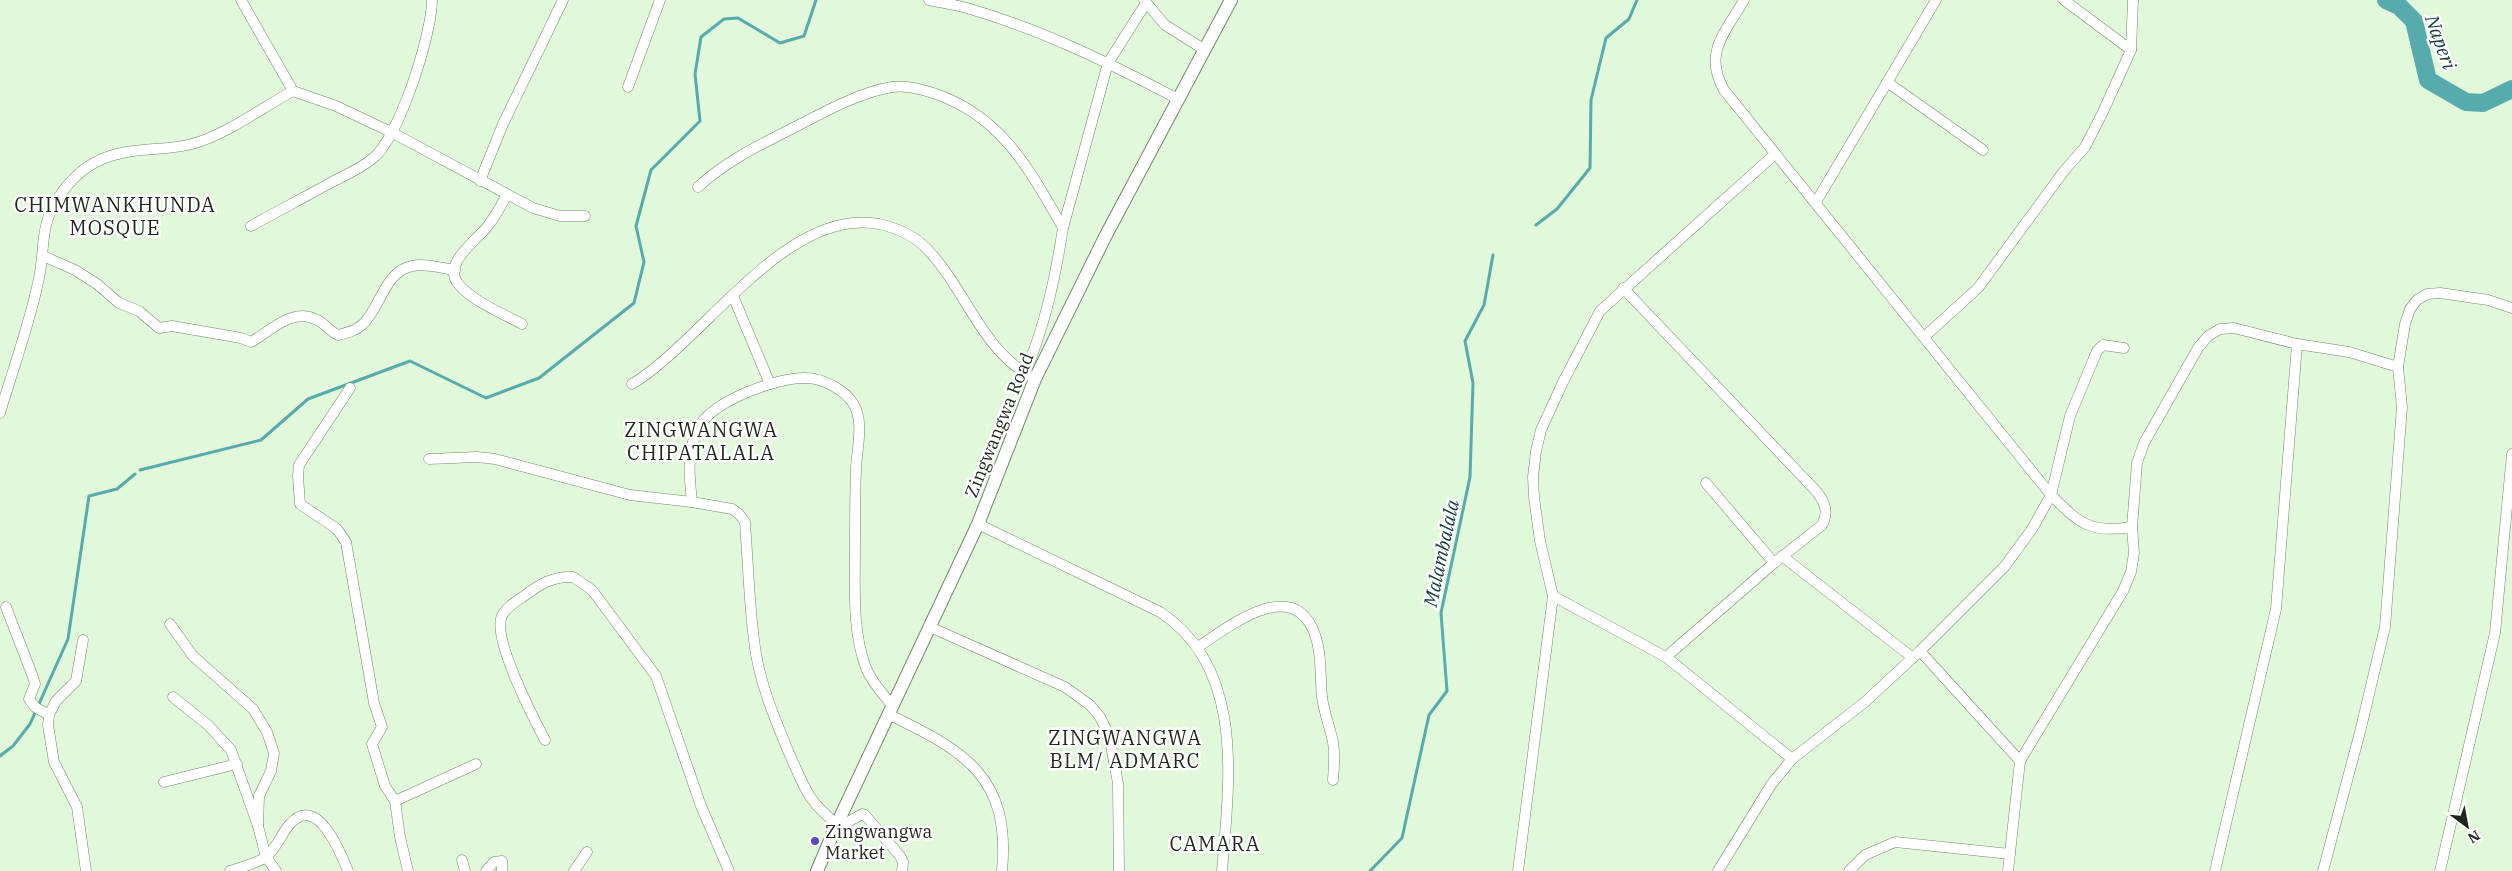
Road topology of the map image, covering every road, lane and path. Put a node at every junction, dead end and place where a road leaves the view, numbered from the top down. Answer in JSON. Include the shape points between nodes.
{"nodes":[{"id":1,"x":241,"y":0,"type":"edge"},
{"id":2,"x":432,"y":0,"type":"edge"},
{"id":3,"x":563,"y":0,"type":"edge"},
{"id":4,"x":660,"y":0,"type":"edge"},
{"id":5,"x":929,"y":0,"type":"edge"},
{"id":6,"x":1231,"y":0,"type":"edge"},
{"id":7,"x":1744,"y":0,"type":"edge"},
{"id":8,"x":1936,"y":0,"type":"edge"},
{"id":9,"x":2064,"y":0,"type":"edge"},
{"id":10,"x":2133,"y":0,"type":"edge"},
{"id":11,"x":1145,"y":1,"type":"edge"},
{"id":12,"x":1205,"y":50,"type":"junction"},
{"id":13,"x":2131,"y":50,"type":"junction"},
{"id":14,"x":1108,"y":63,"type":"junction"},
{"id":15,"x":1887,"y":82,"type":"junction"},
{"id":16,"x":628,"y":87,"type":"dead end"},
{"id":17,"x":293,"y":91,"type":"junction"},
{"id":18,"x":1178,"y":99,"type":"junction"},
{"id":19,"x":391,"y":132,"type":"junction"},
{"id":20,"x":1983,"y":150,"type":"dead end"},
{"id":21,"x":1775,"y":154,"type":"junction"},
{"id":22,"x":480,"y":181,"type":"junction"},
{"id":23,"x":698,"y":187,"type":"dead end"},
{"id":24,"x":507,"y":194,"type":"junction"},
{"id":25,"x":1816,"y":202,"type":"junction"},
{"id":26,"x":586,"y":216,"type":"dead end"},
{"id":27,"x":251,"y":226,"type":"dead end"},
{"id":28,"x":1063,"y":228,"type":"junction"},
{"id":29,"x":43,"y":256,"type":"junction"},
{"id":30,"x":455,"y":270,"type":"junction"},
{"id":31,"x":1623,"y":288,"type":"junction"},
{"id":32,"x":733,"y":296,"type":"junction"},
{"id":33,"x":2512,"y":308,"type":"edge"},
{"id":34,"x":522,"y":324,"type":"dead end"},
{"id":35,"x":1924,"y":337,"type":"junction"},
{"id":36,"x":2297,"y":344,"type":"junction"},
{"id":37,"x":2124,"y":348,"type":"dead end"},
{"id":38,"x":2398,"y":367,"type":"junction"},
{"id":39,"x":1030,"y":376,"type":"junction"},
{"id":40,"x":632,"y":384,"type":"dead end"},
{"id":41,"x":770,"y":384,"type":"junction"},
{"id":42,"x":350,"y":388,"type":"dead end"},
{"id":43,"x":0,"y":413,"type":"edge"},
{"id":44,"x":2512,"y":454,"type":"edge"},
{"id":45,"x":429,"y":459,"type":"dead end"},
{"id":46,"x":1706,"y":483,"type":"dead end"},
{"id":47,"x":2051,"y":495,"type":"junction"},
{"id":48,"x":692,"y":502,"type":"junction"},
{"id":49,"x":978,"y":524,"type":"junction"},
{"id":50,"x":2132,"y":527,"type":"junction"},
{"id":51,"x":1778,"y":559,"type":"junction"},
{"id":52,"x":1553,"y":596,"type":"junction"},
{"id":53,"x":6,"y":607,"type":"dead end"},
{"id":54,"x":170,"y":624,"type":"dead end"},
{"id":55,"x":930,"y":627,"type":"junction"},
{"id":56,"x":83,"y":640,"type":"dead end"},
{"id":57,"x":1198,"y":647,"type":"junction"},
{"id":58,"x":1916,"y":654,"type":"junction"},
{"id":59,"x":1666,"y":657,"type":"junction"},
{"id":60,"x":173,"y":697,"type":"dead end"},
{"id":61,"x":890,"y":709,"type":"junction"},
{"id":62,"x":49,"y":715,"type":"junction"},
{"id":63,"x":545,"y":740,"type":"dead end"},
{"id":64,"x":1792,"y":760,"type":"junction"},
{"id":65,"x":2020,"y":761,"type":"junction"},
{"id":66,"x":237,"y":764,"type":"junction"},
{"id":67,"x":476,"y":764,"type":"dead end"},
{"id":68,"x":1333,"y":780,"type":"dead end"},
{"id":69,"x":164,"y":782,"type":"dead end"},
{"id":70,"x":395,"y":801,"type":"junction"},
{"id":71,"x":837,"y":824,"type":"junction"},
{"id":72,"x":258,"y":826,"type":"junction"},
{"id":73,"x":587,"y":852,"type":"dead end"},
{"id":74,"x":2010,"y":854,"type":"junction"},
{"id":75,"x":266,"y":857,"type":"junction"},
{"id":76,"x":462,"y":860,"type":"dead end"},
{"id":77,"x":86,"y":871,"type":"edge"},
{"id":78,"x":230,"y":871,"type":"edge"},
{"id":79,"x":276,"y":871,"type":"edge"},
{"id":80,"x":348,"y":871,"type":"edge"},
{"id":81,"x":408,"y":871,"type":"edge"},
{"id":82,"x":465,"y":871,"type":"edge"},
{"id":83,"x":486,"y":871,"type":"edge"},
{"id":84,"x":502,"y":871,"type":"edge"},
{"id":85,"x":574,"y":871,"type":"edge"},
{"id":86,"x":728,"y":871,"type":"edge"},
{"id":87,"x":817,"y":871,"type":"edge"},
{"id":88,"x":902,"y":871,"type":"edge"},
{"id":89,"x":1002,"y":871,"type":"edge"},
{"id":90,"x":1119,"y":871,"type":"edge"},
{"id":91,"x":1222,"y":871,"type":"edge"},
{"id":92,"x":1518,"y":871,"type":"edge"},
{"id":93,"x":1718,"y":871,"type":"edge"},
{"id":94,"x":1849,"y":871,"type":"edge"},
{"id":95,"x":2008,"y":871,"type":"edge"},
{"id":96,"x":2215,"y":871,"type":"edge"},
{"id":97,"x":2323,"y":871,"type":"edge"},
{"id":98,"x":2440,"y":871,"type":"edge"}],
"edges":[{"from":1,"to":17,"type":"street"},
{"from":2,"to":19,"type":"street","via":[[420,63]]},
{"from":3,"to":22,"type":"street","via":[[507,115]]},
{"from":4,"to":16,"type":"street"},
{"from":5,"to":14,"type":"street","via":[[1007,21]]},
{"from":6,"to":12,"type":"street","name":"Zingwangwa Road"},
{"from":7,"to":21,"type":"street","via":[[1719,44],[1715,57],[1716,71],[1724,90]]},
{"from":8,"to":15,"type":"street"},
{"from":9,"to":13,"type":"street"},
{"from":10,"to":13,"type":"street"},
{"from":11,"to":12,"type":"street","via":[[1165,25]]},
{"from":11,"to":14,"type":"street"},
{"from":12,"to":18,"type":"street","name":"Zingwangwa Road"},
{"from":13,"to":35,"type":"street","via":[[2085,147],[1978,288]]},
{"from":14,"to":18,"type":"street"},
{"from":14,"to":28,"type":"street"},
{"from":15,"to":20,"type":"street"},
{"from":15,"to":25,"type":"street"},
{"from":17,"to":19,"type":"street","via":[[336,106]]},
{"from":17,"to":29,"type":"street","via":[[208,138],[157,150],[124,153],[95,162],[77,174],[57,199],[46,223]]},
{"from":18,"to":39,"type":"street","name":"Zingwangwa Road"},
{"from":19,"to":22,"type":"street"},
{"from":19,"to":27,"type":"street","via":[[373,159]]},
{"from":21,"to":25,"type":"street"},
{"from":21,"to":31,"type":"street"},
{"from":22,"to":24,"type":"street"},
{"from":23,"to":28,"type":"street","via":[[736,157],[826,112],[894,86],[922,89],[946,97],[1001,135],[1021,157]]},
{"from":24,"to":26,"type":"street","via":[[549,214]]},
{"from":24,"to":30,"type":"street","via":[[494,218],[459,257]]},
{"from":25,"to":35,"type":"street"},
{"from":28,"to":39,"type":"street","via":[[1052,292]]},
{"from":29,"to":30,"type":"street","via":[[75,270],[119,303],[139,311],[159,328],[172,326],[251,342],[278,323],[305,316],[317,319],[338,335],[348,333],[363,324],[384,290],[403,269],[418,265]]},
{"from":29,"to":43,"type":"street"},
{"from":30,"to":34,"type":"street","via":[[458,284],[468,293]]},
{"from":31,"to":51,"type":"street","via":[[1823,501],[1826,518],[1822,525]]},
{"from":31,"to":52,"type":"street","via":[[1600,311],[1586,336],[1541,430],[1536,451],[1534,497]]},
{"from":32,"to":39,"type":"street","via":[[777,258],[825,228],[856,222],[890,226],[911,236],[928,250],[999,352]]},
{"from":32,"to":40,"type":"street","via":[[654,371]]},
{"from":32,"to":41,"type":"street"},
{"from":33,"to":38,"type":"street","via":[[2488,300],[2426,294],[2410,309]]},
{"from":35,"to":47,"type":"street"},
{"from":36,"to":38,"type":"street","via":[[2349,352]]},
{"from":36,"to":50,"type":"street","via":[[2234,328],[2220,329],[2208,336],[2144,443],[2137,462]]},
{"from":36,"to":96,"type":"street","via":[[2276,609]]},
{"from":37,"to":47,"type":"street","via":[[2103,345],[2097,351],[2070,416]]},
{"from":38,"to":97,"type":"street","via":[[2402,407],[2385,627]]},
{"from":39,"to":49,"type":"street","name":"Zingwangwa Road"},
{"from":41,"to":48,"type":"street","via":[[723,405],[700,425],[689,456]]},
{"from":41,"to":61,"type":"street","via":[[794,378],[816,380],[837,389],[850,399],[857,410],[855,596],[858,626],[866,667]]},
{"from":42,"to":70,"type":"street","via":[[299,465],[298,500],[337,529],[346,542],[374,703],[382,727],[372,744],[385,786]]},
{"from":44,"to":98,"type":"street","via":[[2491,659]]},
{"from":45,"to":48,"type":"street","via":[[486,458],[630,495]]},
{"from":46,"to":51,"type":"street"},
{"from":47,"to":50,"type":"street","via":[[2075,519],[2089,527]]},
{"from":47,"to":58,"type":"street","via":[[2032,529],[2005,566]]},
{"from":48,"to":71,"type":"street","via":[[732,509],[743,518],[754,641],[765,691],[811,800],[817,809]]},
{"from":49,"to":55,"type":"street","name":"Zingwangwa Road"},
{"from":49,"to":57,"type":"street","via":[[1160,612],[1182,628]]},
{"from":50,"to":65,"type":"street","via":[[2134,552],[2131,572],[2123,591]]},
{"from":51,"to":58,"type":"street"},
{"from":51,"to":59,"type":"street"},
{"from":52,"to":59,"type":"street"},
{"from":52,"to":92,"type":"street"},
{"from":53,"to":62,"type":"street","via":[[34,677],[35,684],[29,698]]},
{"from":54,"to":72,"type":"street","via":[[194,656],[253,709],[267,732],[274,753],[271,771],[258,796]]},
{"from":55,"to":61,"type":"street","name":"Zingwangwa Road"},
{"from":55,"to":90,"type":"street","via":[[1065,688],[1090,705],[1100,717],[1109,735],[1118,783]]},
{"from":56,"to":62,"type":"street","via":[[76,681],[56,701]]},
{"from":57,"to":68,"type":"street","via":[[1234,622],[1274,606],[1287,606],[1303,617],[1314,633],[1318,648],[1323,707],[1333,740]]},
{"from":57,"to":91,"type":"street","via":[[1216,685],[1224,719],[1228,780]]},
{"from":58,"to":64,"type":"street","via":[[1858,707]]},
{"from":58,"to":65,"type":"street"},
{"from":59,"to":64,"type":"street"},
{"from":60,"to":66,"type":"street","via":[[219,736]]},
{"from":61,"to":71,"type":"street","name":"Zingwangwa Road"},
{"from":61,"to":89,"type":"street","via":[[958,751],[984,779],[1000,817]]},
{"from":62,"to":77,"type":"street","via":[[54,762],[77,807]]},
{"from":63,"to":86,"type":"street","via":[[517,683],[500,620],[510,607],[538,585],[550,579],[573,577],[592,590],[656,676],[701,806]]},
{"from":64,"to":93,"type":"street","via":[[1771,785]]},
{"from":65,"to":74,"type":"street"},
{"from":66,"to":69,"type":"street"},
{"from":66,"to":72,"type":"street","via":[[240,782]]},
{"from":67,"to":70,"type":"street"},
{"from":70,"to":81,"type":"street"},
{"from":71,"to":87,"type":"street","name":"Zingwangwa Road"},
{"from":71,"to":88,"type":"street","via":[[865,815],[900,856]]},
{"from":72,"to":75,"type":"street"},
{"from":73,"to":85,"type":"street"},
{"from":74,"to":94,"type":"street","via":[[1896,842],[1865,855]]},
{"from":74,"to":95,"type":"street"},
{"from":75,"to":78,"type":"street"},
{"from":75,"to":79,"type":"street"},
{"from":75,"to":80,"type":"street","via":[[289,824],[297,818],[309,816],[322,822]]},
{"from":76,"to":82,"type":"street"},
{"from":83,"to":84,"type":"street","via":[[494,862],[502,861]]}]}
